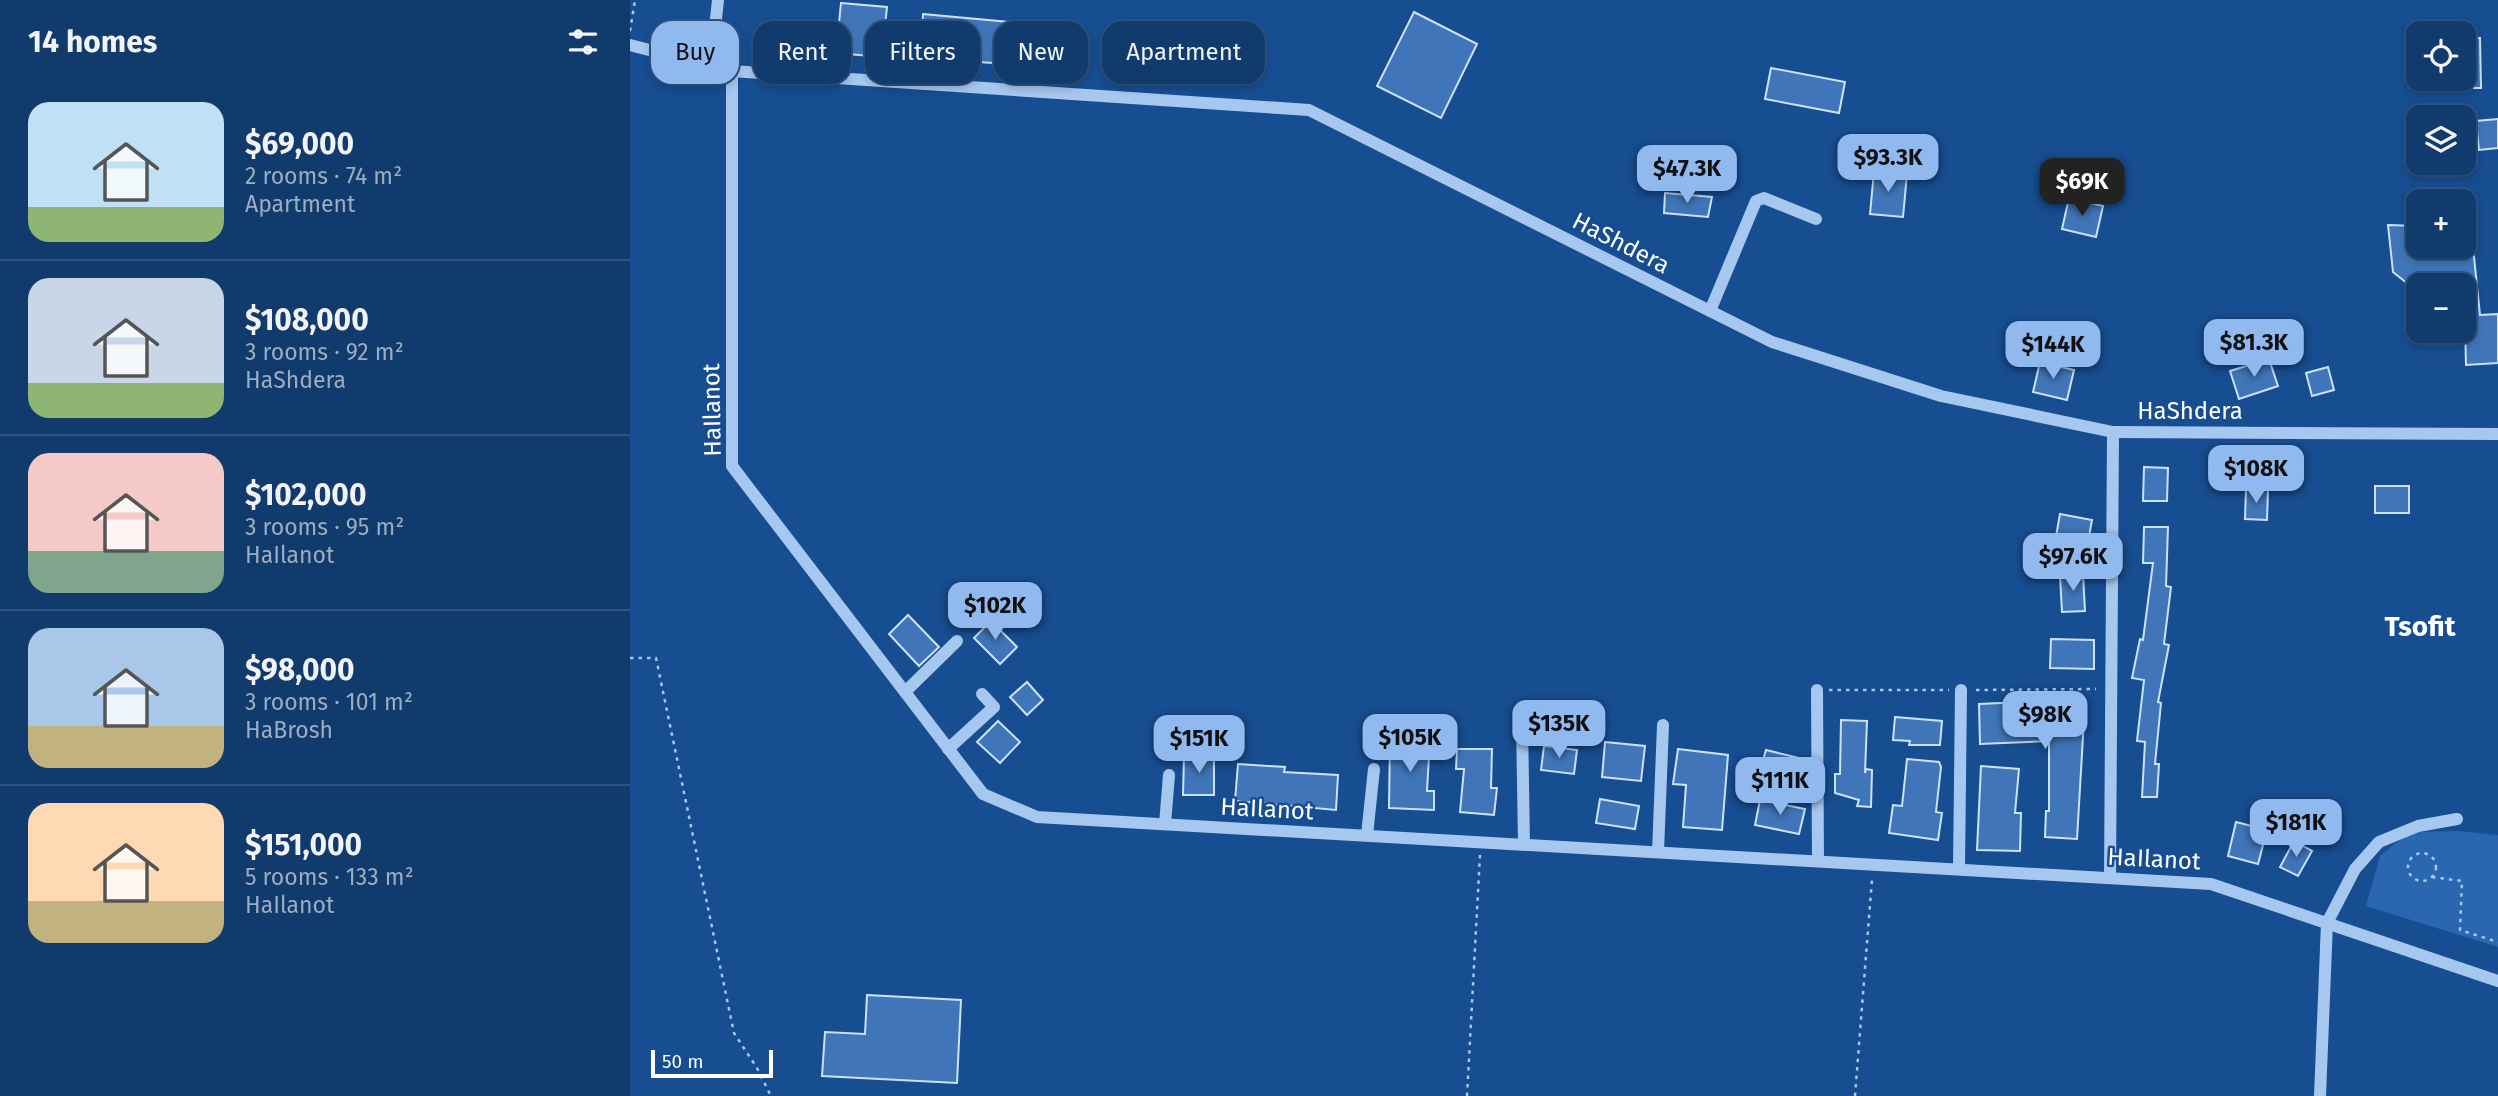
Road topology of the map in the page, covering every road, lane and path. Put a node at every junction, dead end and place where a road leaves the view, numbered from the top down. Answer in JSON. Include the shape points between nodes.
{"nodes":[{"id":1,"x":635,"y":0,"type":"edge"},
{"id":2,"x":718,"y":0,"type":"edge"},
{"id":3,"x":716,"y":21,"type":"edge"},
{"id":4,"x":630,"y":31,"type":"edge"},
{"id":5,"x":630,"y":45,"type":"edge"},
{"id":6,"x":651,"y":50,"type":"edge"},
{"id":7,"x":739,"y":71,"type":"edge"},
{"id":8,"x":732,"y":84,"type":"edge"},
{"id":9,"x":1816,"y":219,"type":"dead end"},
{"id":10,"x":1710,"y":311,"type":"junction"},
{"id":11,"x":2113,"y":432,"type":"junction"},
{"id":12,"x":2498,"y":434,"type":"edge"},
{"id":13,"x":957,"y":641,"type":"dead end"},
{"id":14,"x":630,"y":658,"type":"edge"},
{"id":15,"x":1817,"y":690,"type":"dead end"},
{"id":16,"x":1961,"y":690,"type":"dead end"},
{"id":17,"x":905,"y":692,"type":"junction"},
{"id":18,"x":982,"y":694,"type":"dead end"},
{"id":19,"x":1522,"y":722,"type":"dead end"},
{"id":20,"x":1663,"y":725,"type":"dead end"},
{"id":21,"x":948,"y":749,"type":"junction"},
{"id":22,"x":1374,"y":769,"type":"dead end"},
{"id":23,"x":1169,"y":775,"type":"dead end"},
{"id":24,"x":2457,"y":819,"type":"dead end"},
{"id":25,"x":1166,"y":824,"type":"junction"},
{"id":26,"x":1367,"y":835,"type":"junction"},
{"id":27,"x":1480,"y":842,"type":"junction"},
{"id":28,"x":1524,"y":844,"type":"junction"},
{"id":29,"x":1658,"y":852,"type":"junction"},
{"id":30,"x":1818,"y":861,"type":"junction"},
{"id":31,"x":1873,"y":864,"type":"junction"},
{"id":32,"x":1959,"y":869,"type":"junction"},
{"id":33,"x":2110,"y":877,"type":"junction"},
{"id":34,"x":2432,"y":877,"type":"junction"},
{"id":35,"x":2327,"y":923,"type":"junction"},
{"id":36,"x":2498,"y":942,"type":"edge"},
{"id":37,"x":2498,"y":981,"type":"edge"},
{"id":38,"x":771,"y":1096,"type":"edge"},
{"id":39,"x":1467,"y":1096,"type":"edge"},
{"id":40,"x":1855,"y":1096,"type":"edge"},
{"id":41,"x":2320,"y":1096,"type":"edge"}],
"edges":[{"from":1,"to":4,"type":"path"},
{"from":2,"to":3,"type":"street"},
{"from":5,"to":6,"type":"street","name":"HaShdera"},
{"from":7,"to":10,"type":"street","name":"HaShdera","via":[[1309,110]]},
{"from":8,"to":17,"type":"street","name":"HaIlanot","via":[[732,466]]},
{"from":9,"to":10,"type":"street","via":[[1764,198],[1756,201]]},
{"from":10,"to":11,"type":"street","name":"HaShdera","via":[[1772,342],[1941,396]]},
{"from":11,"to":12,"type":"street","name":"HaShdera"},
{"from":11,"to":33,"type":"street"},
{"from":13,"to":17,"type":"street"},
{"from":14,"to":38,"type":"path","via":[[656,658],[734,1033]]},
{"from":15,"to":30,"type":"street"},
{"from":16,"to":32,"type":"street"},
{"from":17,"to":21,"type":"street","name":"HaIlanot"},
{"from":18,"to":21,"type":"street","via":[[994,708]]},
{"from":19,"to":28,"type":"street"},
{"from":20,"to":29,"type":"street"},
{"from":21,"to":25,"type":"street","name":"HaIlanot","via":[[983,794],[1037,817]]},
{"from":22,"to":26,"type":"street"},
{"from":23,"to":25,"type":"street"},
{"from":24,"to":35,"type":"street","via":[[2418,826],[2378,842],[2355,869]]},
{"from":25,"to":26,"type":"street","name":"HaIlanot"},
{"from":26,"to":27,"type":"street","name":"HaIlanot"},
{"from":27,"to":28,"type":"street","name":"HaIlanot"},
{"from":27,"to":39,"type":"path"},
{"from":28,"to":29,"type":"street","name":"HaIlanot"},
{"from":29,"to":30,"type":"street","name":"HaIlanot"},
{"from":30,"to":31,"type":"street","name":"HaIlanot"},
{"from":31,"to":32,"type":"street","name":"HaIlanot"},
{"from":31,"to":40,"type":"path"},
{"from":32,"to":33,"type":"street","name":"HaIlanot"},
{"from":33,"to":35,"type":"street","name":"HaIlanot","via":[[2211,884]]},
{"from":34,"to":34,"type":"path","via":[[2424,881],[2412,876],[2409,864],[2413,856],[2431,856],[2436,869]]},
{"from":34,"to":36,"type":"path","via":[[2462,881],[2460,930]]},
{"from":35,"to":37,"type":"street","name":"HaIlanot"},
{"from":35,"to":41,"type":"street"}]}
